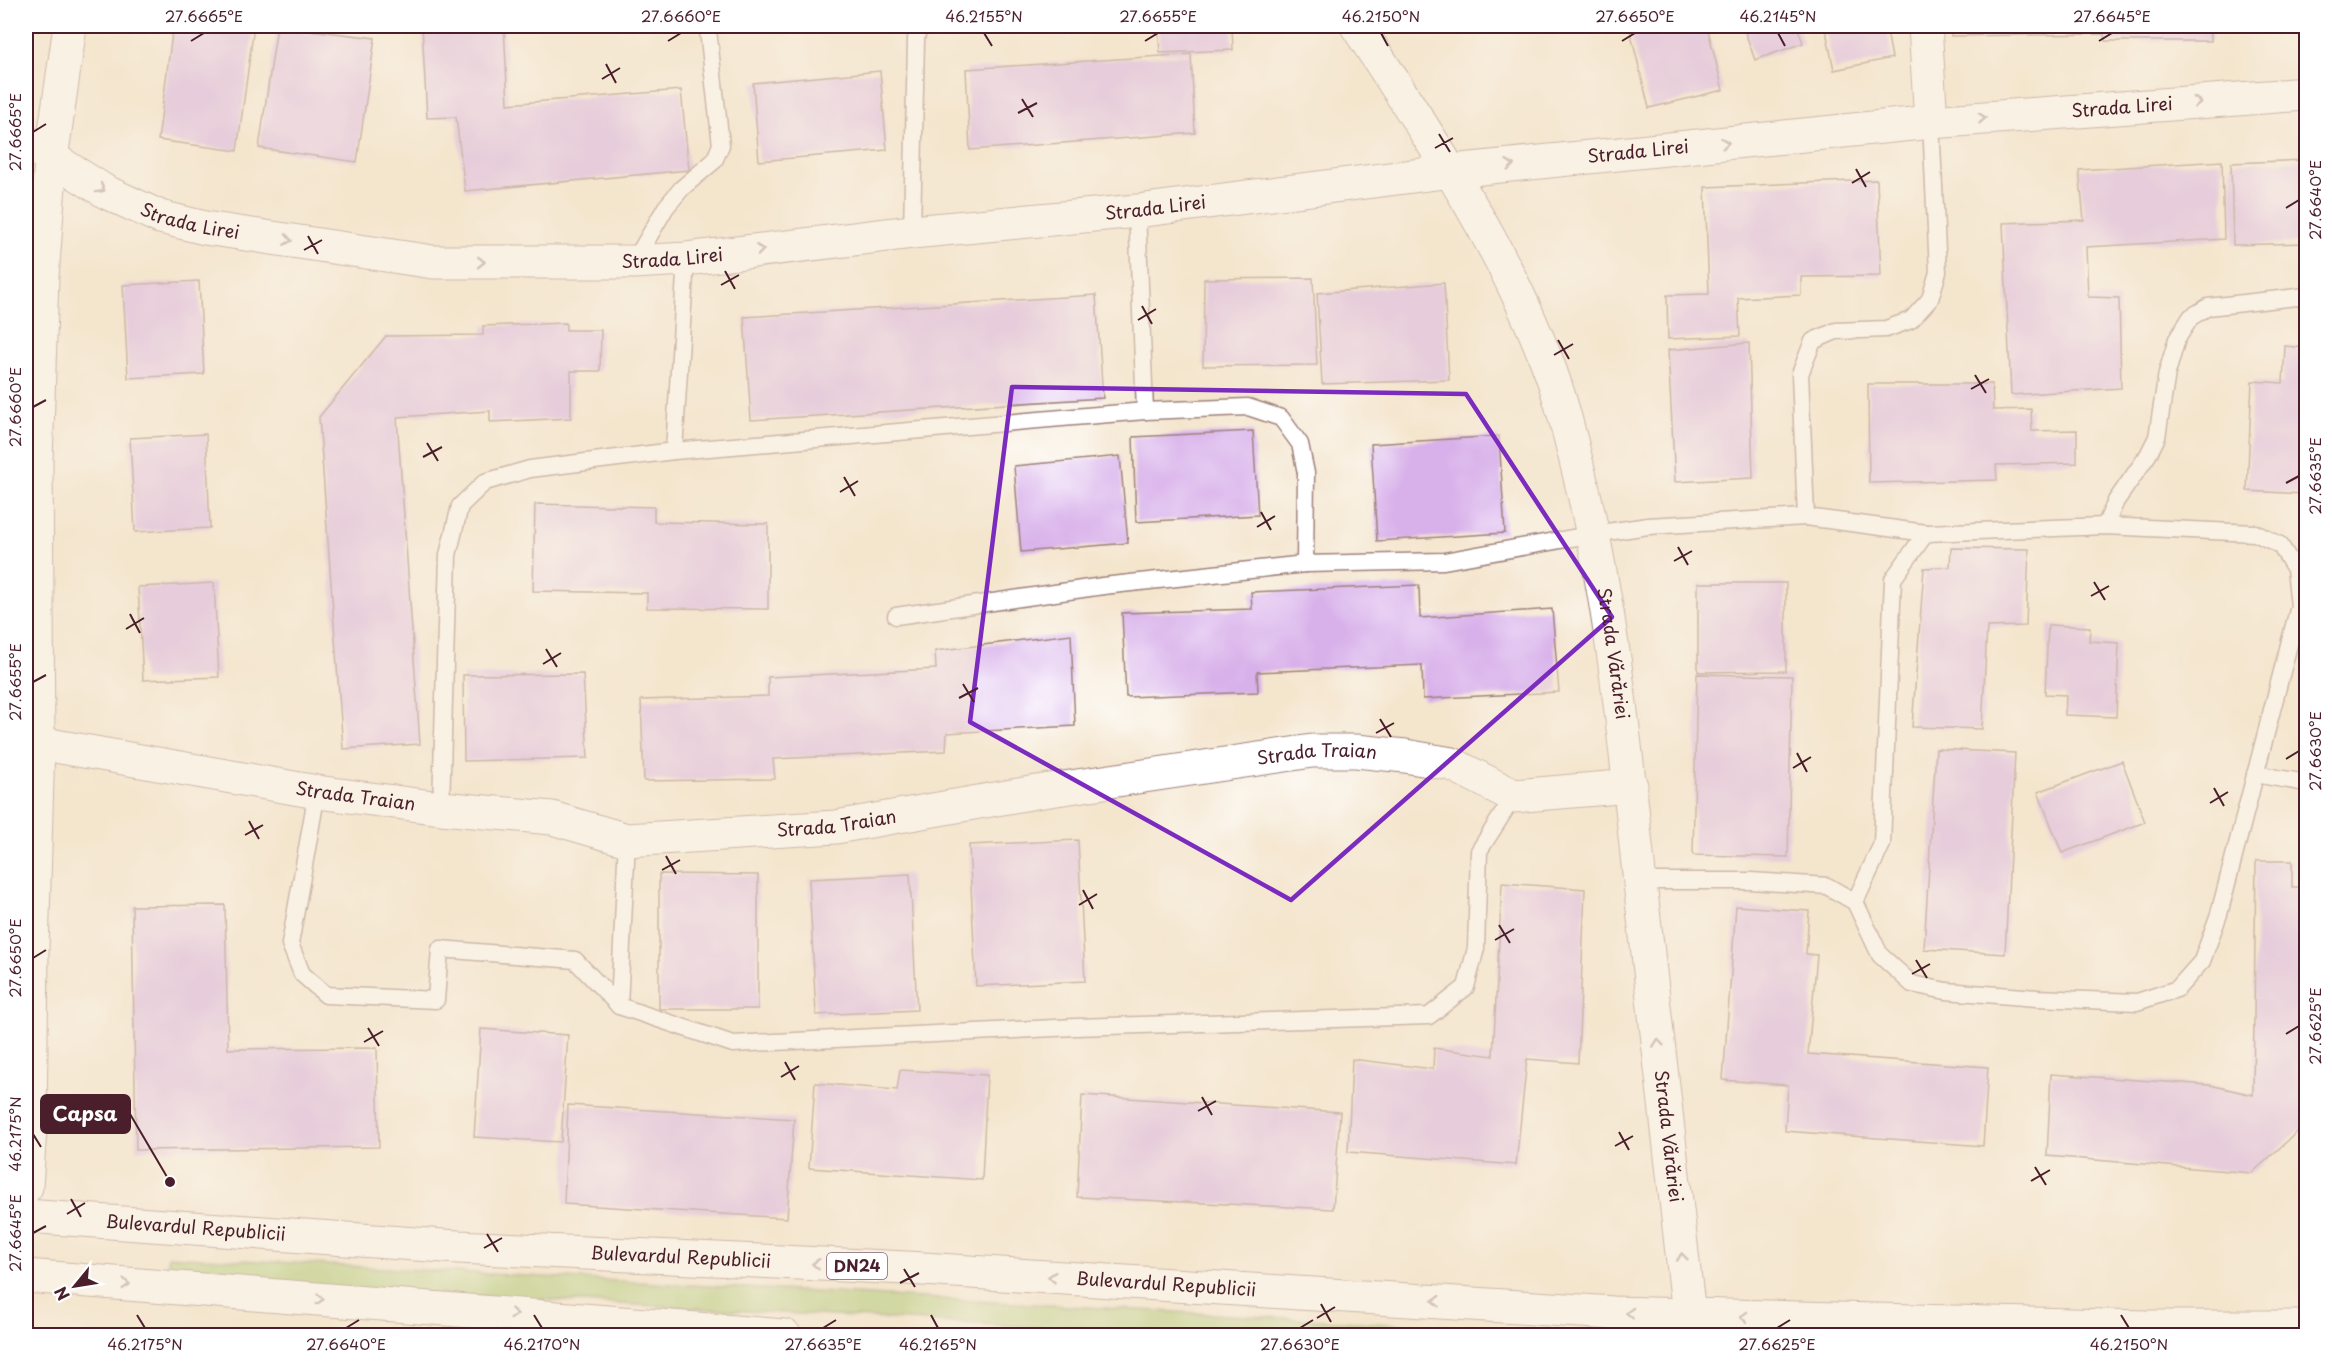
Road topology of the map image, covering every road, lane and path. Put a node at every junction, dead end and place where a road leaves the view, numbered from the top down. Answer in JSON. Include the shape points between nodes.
{"nodes":[{"id":1,"x":70,"y":26,"type":"edge"},
{"id":2,"x":704,"y":26,"type":"edge"},
{"id":3,"x":919,"y":26,"type":"edge"},
{"id":4,"x":1357,"y":26,"type":"edge"},
{"id":5,"x":1925,"y":26,"type":"edge"},
{"id":6,"x":2307,"y":94,"type":"edge"},
{"id":7,"x":1931,"y":122,"type":"junction"},
{"id":8,"x":38,"y":151,"type":"edge"},
{"id":9,"x":1452,"y":171,"type":"junction"},
{"id":10,"x":1137,"y":211,"type":"junction"},
{"id":11,"x":912,"y":232,"type":"junction"},
{"id":12,"x":686,"y":259,"type":"junction"},
{"id":13,"x":634,"y":262,"type":"junction"},
{"id":14,"x":2307,"y":296,"type":"edge"},
{"id":15,"x":1145,"y":411,"type":"junction"},
{"id":16,"x":674,"y":452,"type":"junction"},
{"id":17,"x":1806,"y":517,"type":"junction"},
{"id":18,"x":2105,"y":526,"type":"junction"},
{"id":19,"x":1926,"y":533,"type":"junction"},
{"id":20,"x":1594,"y":534,"type":"junction"},
{"id":21,"x":1305,"y":564,"type":"junction"},
{"id":22,"x":896,"y":616,"type":"dead end"},
{"id":23,"x":38,"y":743,"type":"junction"},
{"id":24,"x":2255,"y":774,"type":"junction"},
{"id":25,"x":2307,"y":783,"type":"edge"},
{"id":26,"x":1630,"y":786,"type":"junction"},
{"id":27,"x":316,"y":792,"type":"junction"},
{"id":28,"x":1514,"y":796,"type":"junction"},
{"id":29,"x":441,"y":808,"type":"junction"},
{"id":30,"x":627,"y":840,"type":"junction"},
{"id":31,"x":1639,"y":881,"type":"junction"},
{"id":32,"x":1855,"y":902,"type":"junction"},
{"id":33,"x":29,"y":952,"type":"edge"},
{"id":34,"x":619,"y":1006,"type":"junction"},
{"id":35,"x":26,"y":1187,"type":"edge"},
{"id":36,"x":26,"y":1216,"type":"edge"},
{"id":37,"x":26,"y":1276,"type":"edge"},
{"id":38,"x":1689,"y":1325,"type":"edge"},
{"id":39,"x":2307,"y":1327,"type":"edge"},
{"id":40,"x":786,"y":1335,"type":"edge"}],
"edges":[{"from":1,"to":8,"type":"street"},
{"from":2,"to":13,"type":"lane","via":[[708,30],[721,145],[714,161],[666,207]]},
{"from":3,"to":11,"type":"lane"},
{"from":4,"to":9,"type":"street","name":"Strada Vărăriei"},
{"from":5,"to":7,"type":"street"},
{"from":7,"to":6,"type":"street","name":"Strada Lirei","one_way":true},
{"from":9,"to":7,"type":"street","name":"Strada Lirei","one_way":true},
{"from":7,"to":17,"type":"lane","via":[[1938,272],[1930,299],[1911,320],[1886,329],[1836,331],[1813,341],[1800,374]]},
{"from":8,"to":13,"type":"street","name":"Strada Lirei","one_way":true,"via":[[106,192],[160,217],[206,228],[433,262]]},
{"from":8,"to":23,"type":"street","via":[[42,277],[36,462]]},
{"from":9,"to":10,"type":"street","name":"Strada Lirei"},
{"from":9,"to":20,"type":"street","name":"Strada Vărăriei","via":[[1484,227],[1548,363]]},
{"from":10,"to":11,"type":"street","name":"Strada Lirei"},
{"from":10,"to":15,"type":"lane"},
{"from":12,"to":11,"type":"street","name":"Strada Lirei","one_way":true},
{"from":12,"to":13,"type":"street","name":"Strada Lirei"},
{"from":12,"to":16,"type":"lane"},
{"from":14,"to":18,"type":"lane","via":[[2208,307],[2191,316],[2176,339],[2157,437],[2116,501]]},
{"from":15,"to":16,"type":"lane"},
{"from":15,"to":21,"type":"lane","via":[[1248,406],[1281,417],[1300,444],[1306,473]]},
{"from":16,"to":29,"type":"lane","via":[[530,469],[485,482],[460,506],[448,555]]},
{"from":17,"to":19,"type":"lane"},
{"from":17,"to":20,"type":"lane","via":[[1648,526]]},
{"from":18,"to":19,"type":"lane"},
{"from":18,"to":24,"type":"lane","via":[[2255,532],[2280,545],[2295,568],[2299,606]]},
{"from":19,"to":32,"type":"lane","via":[[1893,579],[1882,844]]},
{"from":20,"to":21,"type":"lane","via":[[1444,561]]},
{"from":20,"to":26,"type":"street","name":"Strada Vărăriei","via":[[1616,661]]},
{"from":21,"to":22,"type":"lane","via":[[1103,586]]},
{"from":23,"to":27,"type":"street","name":"Strada Traian"},
{"from":23,"to":33,"type":"street"},
{"from":24,"to":25,"type":"lane"},
{"from":24,"to":32,"type":"lane","via":[[2219,914],[2202,961],[2177,989],[2137,1002],[1946,991],[1912,984],[1880,955]]},
{"from":26,"to":28,"type":"street"},
{"from":26,"to":31,"type":"street","name":"Strada Vărăriei"},
{"from":27,"to":29,"type":"street","name":"Strada Traian"},
{"from":27,"to":34,"type":"lane","via":[[290,944],[302,974],[326,994],[436,1000],[440,949],[575,960]]},
{"from":28,"to":30,"type":"street","name":"Strada Traian","via":[[1452,764],[1356,751],[1312,751],[836,827]]},
{"from":28,"to":34,"type":"lane","via":[[1479,851],[1476,948],[1466,987],[1429,1016],[1075,1027],[733,1044]]},
{"from":29,"to":30,"type":"street","name":"Strada Traian","via":[[552,818]]},
{"from":30,"to":34,"type":"lane"},
{"from":31,"to":32,"type":"lane","via":[[1827,886]]},
{"from":38,"to":31,"type":"street","name":"Strada Vărăriei","one_way":true},
{"from":33,"to":35,"type":"street","via":[[30,1130]]},
{"from":38,"to":36,"type":"street","name":"Bulevardul Republicii","number":"DN24","one_way":true,"via":[[1613,1312],[907,1268],[458,1247]]},
{"from":37,"to":40,"type":"street","one_way":true},
{"from":39,"to":38,"type":"street","name":"Bulevardul Republicii","number":"DN24","one_way":true}]}
